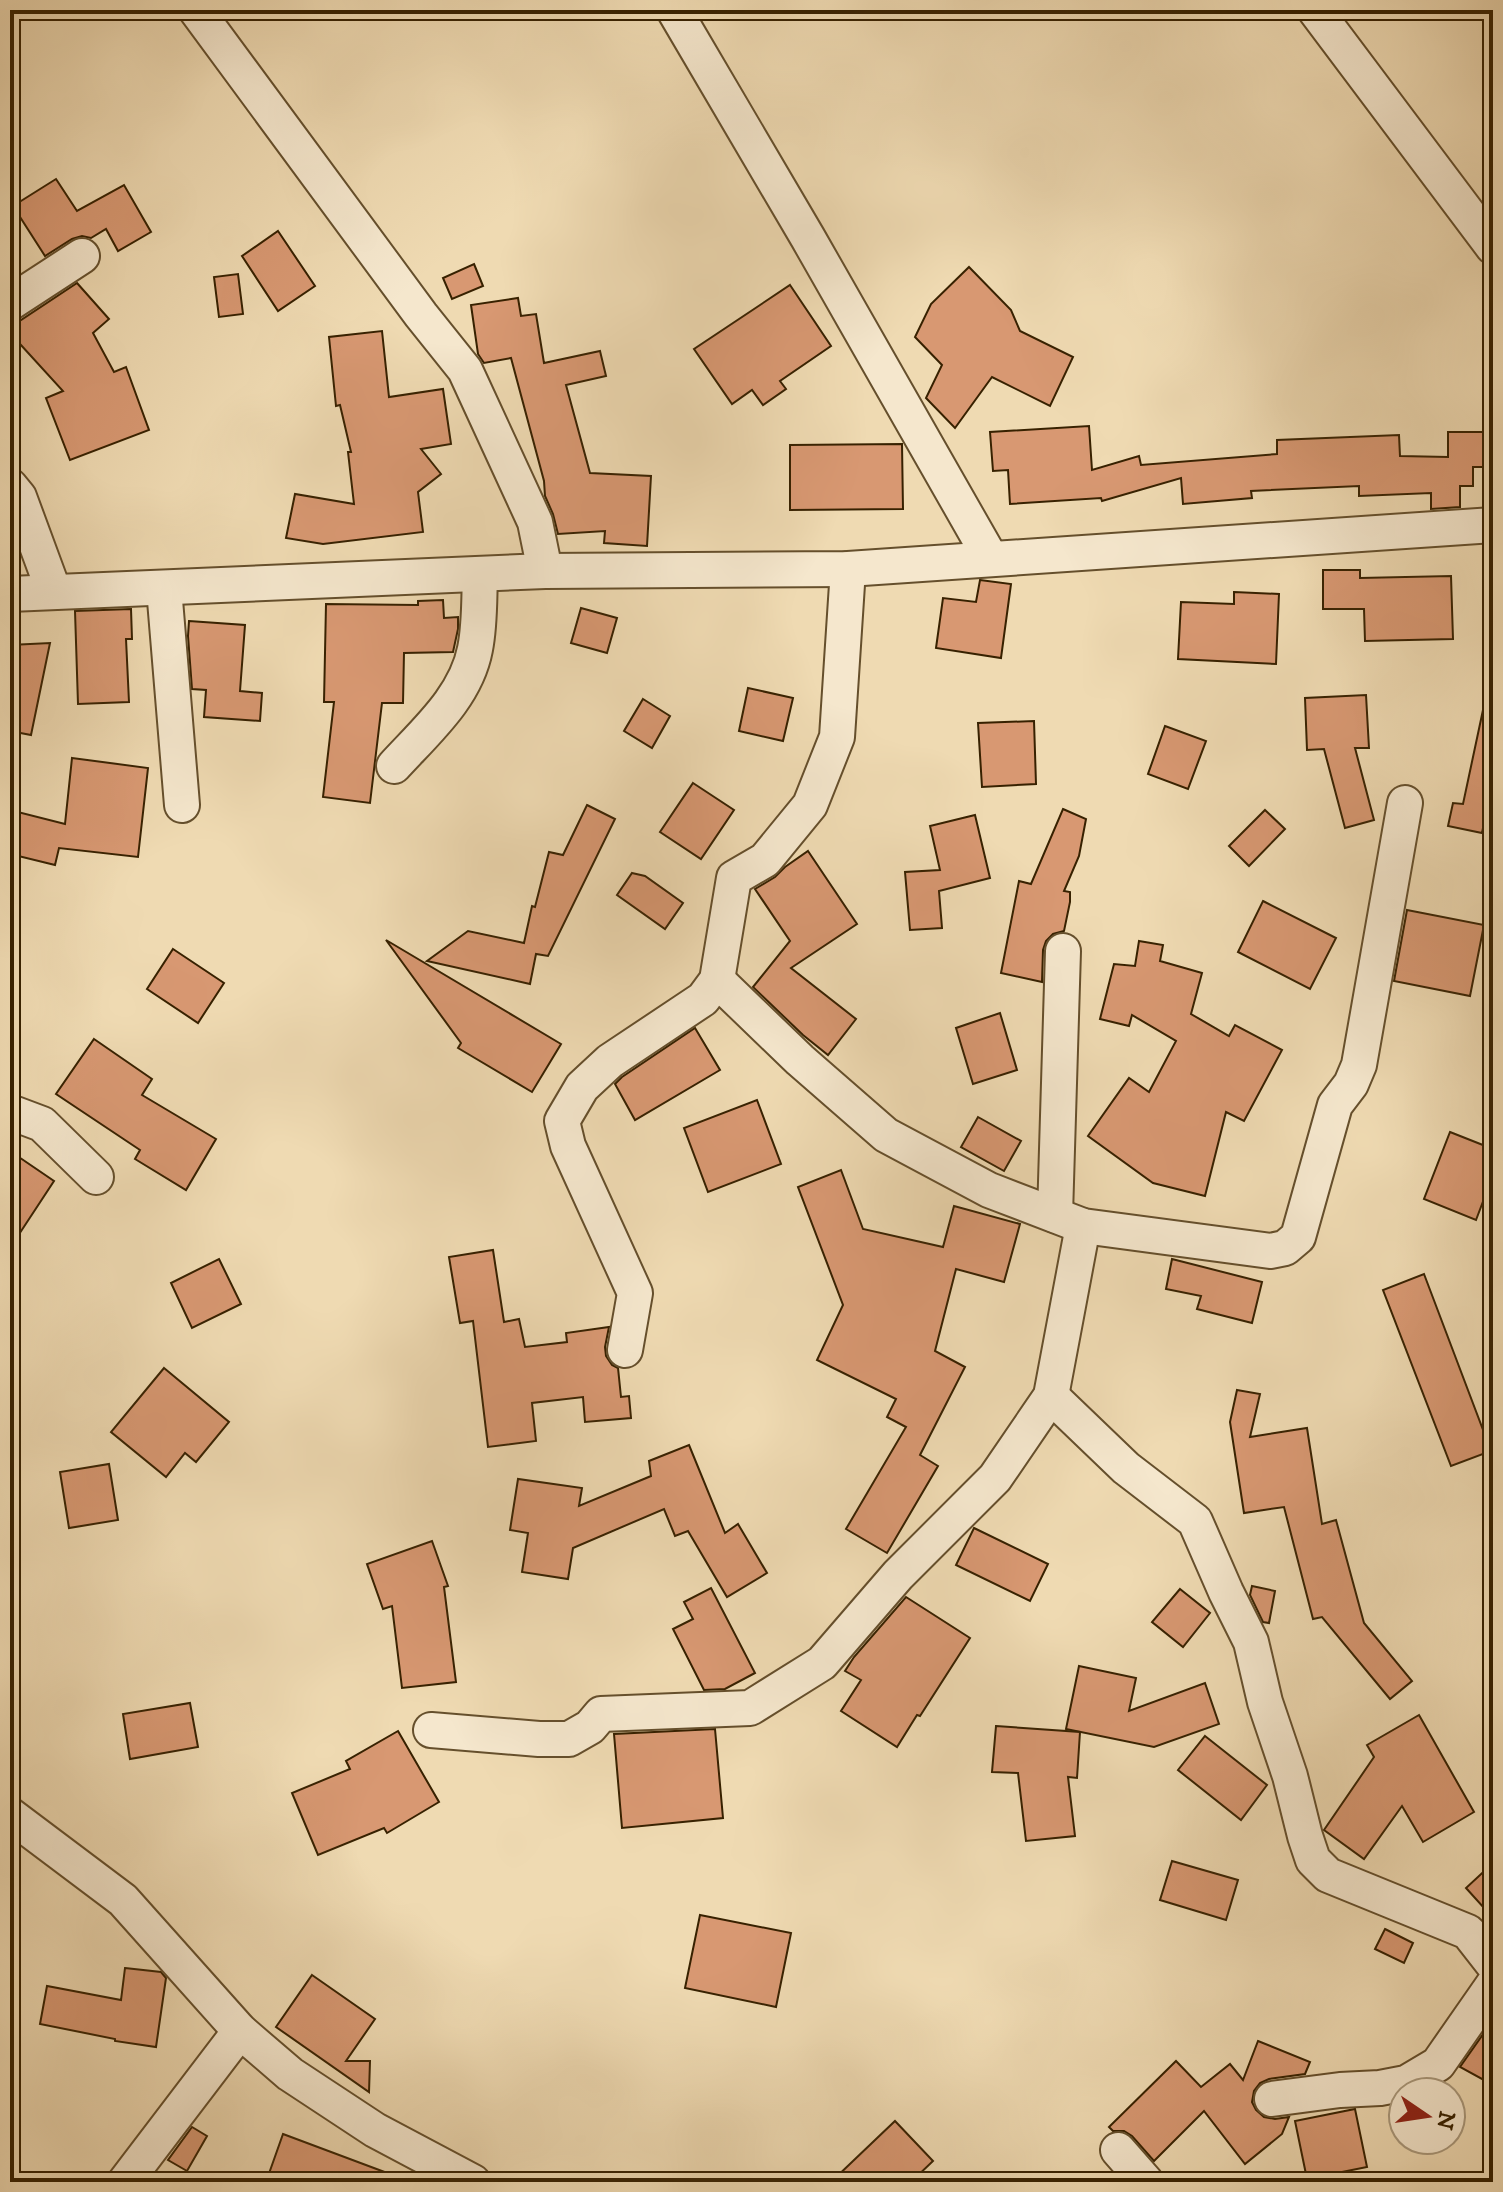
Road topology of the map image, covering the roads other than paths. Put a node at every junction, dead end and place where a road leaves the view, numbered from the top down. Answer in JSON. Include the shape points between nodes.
{"nodes":[{"id":1,"x":196,"y":10,"type":"edge"},
{"id":2,"x":674,"y":10,"type":"edge"},
{"id":3,"x":1315,"y":10,"type":"edge"},
{"id":4,"x":1482,"y":207,"type":"edge"},
{"id":5,"x":1493,"y":247,"type":"edge"},
{"id":6,"x":82,"y":256,"type":"dead end"},
{"id":7,"x":10,"y":303,"type":"edge"},
{"id":8,"x":10,"y":486,"type":"edge"},
{"id":9,"x":1493,"y":525,"type":"edge"},
{"id":10,"x":991,"y":559,"type":"junction"},
{"id":11,"x":848,"y":569,"type":"junction"},
{"id":12,"x":545,"y":571,"type":"junction"},
{"id":13,"x":480,"y":574,"type":"junction"},
{"id":14,"x":164,"y":588,"type":"junction"},
{"id":15,"x":54,"y":592,"type":"junction"},
{"id":16,"x":10,"y":594,"type":"edge"},
{"id":17,"x":394,"y":766,"type":"dead end"},
{"id":18,"x":1405,"y":803,"type":"dead end"},
{"id":19,"x":182,"y":805,"type":"dead end"},
{"id":20,"x":1063,"y":951,"type":"dead end"},
{"id":21,"x":717,"y":980,"type":"junction"},
{"id":22,"x":10,"y":1112,"type":"edge"},
{"id":23,"x":96,"y":1177,"type":"dead end"},
{"id":24,"x":1069,"y":1220,"type":"junction"},
{"id":25,"x":625,"y":1350,"type":"dead end"},
{"id":26,"x":1051,"y":1396,"type":"junction"},
{"id":27,"x":431,"y":1730,"type":"dead end"},
{"id":28,"x":10,"y":1815,"type":"edge"},
{"id":29,"x":1493,"y":1964,"type":"edge"},
{"id":30,"x":1493,"y":1985,"type":"edge"},
{"id":31,"x":240,"y":2031,"type":"junction"},
{"id":32,"x":1272,"y":2099,"type":"dead end"},
{"id":33,"x":1118,"y":2150,"type":"dead end"},
{"id":34,"x":125,"y":2182,"type":"edge"},
{"id":35,"x":473,"y":2182,"type":"edge"},
{"id":36,"x":1146,"y":2182,"type":"edge"}],
"edges":[{"from":1,"to":12,"type":"street","via":[[465,370],[535,522]]},
{"from":2,"to":10,"type":"street"},
{"from":3,"to":4,"type":"street"},
{"from":4,"to":5,"type":"street"},
{"from":6,"to":7,"type":"street"},
{"from":8,"to":15,"type":"street","via":[[19,497]]},
{"from":9,"to":10,"type":"street"},
{"from":10,"to":11,"type":"street"},
{"from":11,"to":12,"type":"street"},
{"from":11,"to":21,"type":"street","via":[[837,737],[810,805],[765,860],[734,878]]},
{"from":12,"to":13,"type":"street"},
{"from":13,"to":14,"type":"street"},
{"from":13,"to":17,"type":"street","via":[[475,649],[466,677],[447,708]]},
{"from":14,"to":15,"type":"street"},
{"from":14,"to":19,"type":"street"},
{"from":15,"to":16,"type":"street"},
{"from":18,"to":24,"type":"street","via":[[1364,1048],[1351,1084],[1335,1105],[1298,1237],[1285,1248],[1270,1251]]},
{"from":20,"to":24,"type":"street"},
{"from":21,"to":24,"type":"street","via":[[886,1135],[989,1190]]},
{"from":21,"to":25,"type":"street","via":[[703,999],[610,1061],[582,1087],[562,1121],[568,1146],[635,1293]]},
{"from":22,"to":23,"type":"street","via":[[42,1124]]},
{"from":24,"to":26,"type":"street"},
{"from":26,"to":27,"type":"street","via":[[995,1478],[898,1575],[822,1663],[762,1702],[750,1708],[601,1714],[569,1739]]},
{"from":26,"to":29,"type":"street","via":[[1126,1468],[1195,1521],[1251,1642],[1313,1860],[1328,1875],[1468,1932]]},
{"from":28,"to":31,"type":"street","via":[[123,1900]]},
{"from":30,"to":32,"type":"street","via":[[1438,2064],[1406,2083]]},
{"from":31,"to":34,"type":"street"},
{"from":31,"to":35,"type":"street","via":[[290,2074],[363,2122]]},
{"from":33,"to":36,"type":"street"}]}
